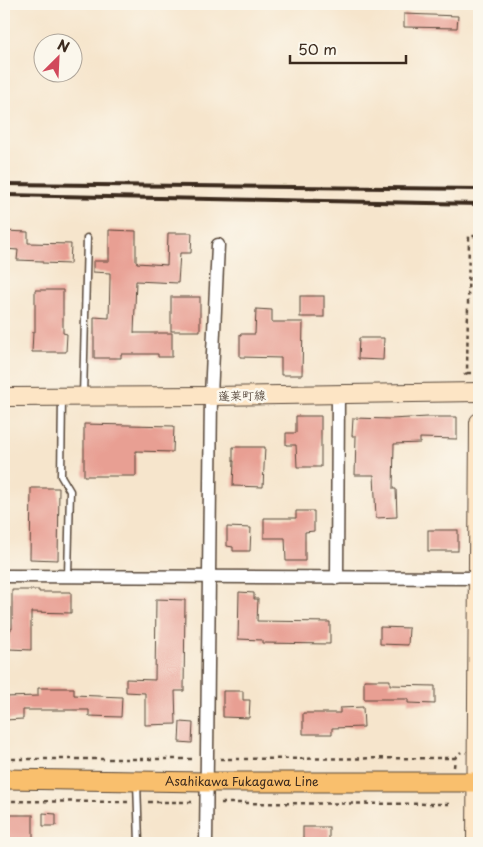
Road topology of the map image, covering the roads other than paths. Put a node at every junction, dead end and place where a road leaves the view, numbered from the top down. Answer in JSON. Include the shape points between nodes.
{"nodes":[{"id":1,"x":87,"y":238,"type":"dead end"},
{"id":2,"x":218,"y":245,"type":"dead end"},
{"id":3,"x":479,"y":392,"type":"edge"},
{"id":4,"x":338,"y":394,"type":"junction"},
{"id":5,"x":211,"y":396,"type":"junction"},
{"id":6,"x":62,"y":397,"type":"junction"},
{"id":7,"x":82,"y":397,"type":"junction"},
{"id":8,"x":4,"y":398,"type":"edge"},
{"id":9,"x":479,"y":422,"type":"edge"},
{"id":10,"x":479,"y":434,"type":"edge"},
{"id":11,"x":4,"y":576,"type":"edge"},
{"id":12,"x":68,"y":576,"type":"junction"},
{"id":13,"x":209,"y":578,"type":"junction"},
{"id":14,"x":337,"y":578,"type":"junction"},
{"id":15,"x":479,"y":578,"type":"edge"},
{"id":16,"x":4,"y":779,"type":"edge"},
{"id":17,"x":137,"y":781,"type":"junction"},
{"id":18,"x":206,"y":782,"type":"junction"},
{"id":19,"x":478,"y":782,"type":"edge"},
{"id":20,"x":139,"y":843,"type":"edge"},
{"id":21,"x":206,"y":843,"type":"edge"},
{"id":22,"x":476,"y":843,"type":"edge"}],
"edges":[{"from":1,"to":7,"type":"lane"},
{"from":2,"to":5,"type":"street"},
{"from":3,"to":4,"type":"street","name":"蓬莱町線"},
{"from":4,"to":5,"type":"street","name":"蓬莱町線"},
{"from":4,"to":14,"type":"street"},
{"from":5,"to":7,"type":"street","name":"蓬莱町線"},
{"from":5,"to":13,"type":"street"},
{"from":6,"to":7,"type":"street","name":"蓬莱町線"},
{"from":6,"to":8,"type":"street","name":"蓬莱町線"},
{"from":6,"to":12,"type":"lane","via":[[61,476],[70,491]]},
{"from":9,"to":10,"type":"street"},
{"from":10,"to":15,"type":"street"},
{"from":11,"to":12,"type":"street"},
{"from":12,"to":13,"type":"street"},
{"from":13,"to":14,"type":"street"},
{"from":13,"to":18,"type":"street"},
{"from":14,"to":15,"type":"street"},
{"from":15,"to":19,"type":"street"},
{"from":16,"to":17,"type":"main road","name":"Asahikawa Fukagawa Line"},
{"from":17,"to":18,"type":"main road","name":"Asahikawa Fukagawa Line"},
{"from":17,"to":20,"type":"lane"},
{"from":18,"to":19,"type":"main road","name":"Asahikawa Fukagawa Line"},
{"from":18,"to":21,"type":"street"},
{"from":19,"to":22,"type":"street"}]}
